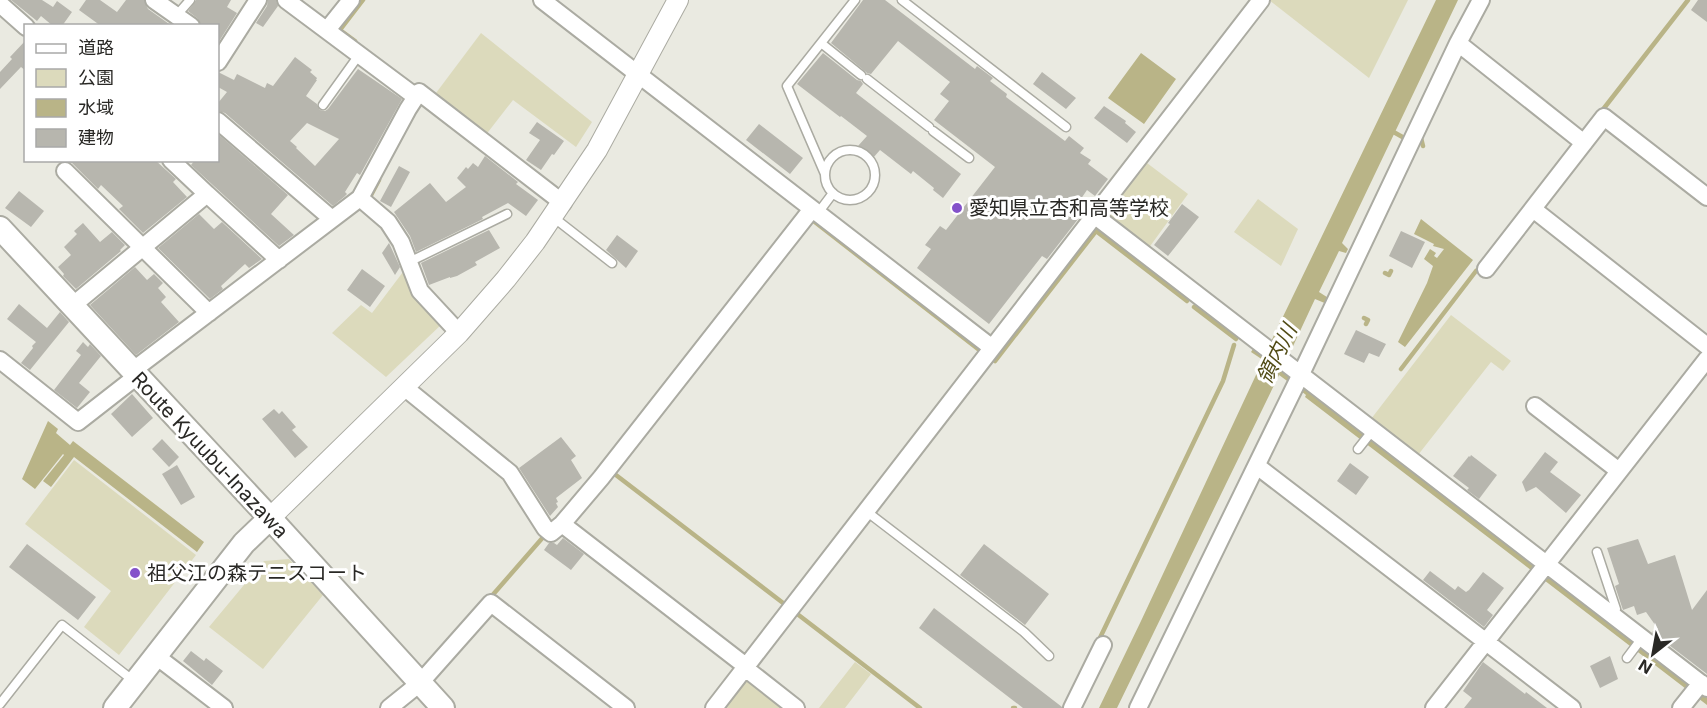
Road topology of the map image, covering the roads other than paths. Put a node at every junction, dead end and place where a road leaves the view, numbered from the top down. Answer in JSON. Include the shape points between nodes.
{"nodes":[{"id":1,"x":154,"y":0,"type":"edge"},
{"id":2,"x":190,"y":0,"type":"edge"},
{"id":3,"x":258,"y":0,"type":"edge"},
{"id":4,"x":286,"y":0,"type":"edge"},
{"id":5,"x":351,"y":0,"type":"edge"},
{"id":6,"x":542,"y":0,"type":"edge"},
{"id":7,"x":678,"y":0,"type":"edge"},
{"id":8,"x":855,"y":0,"type":"edge"},
{"id":9,"x":902,"y":0,"type":"edge"},
{"id":10,"x":1261,"y":0,"type":"edge"},
{"id":11,"x":1481,"y":0,"type":"edge"},
{"id":12,"x":0,"y":4,"type":"edge"},
{"id":13,"x":176,"y":16,"type":"junction"},
{"id":14,"x":188,"y":24,"type":"edge"},
{"id":15,"x":24,"y":25,"type":"edge"},
{"id":16,"x":327,"y":30,"type":"junction"},
{"id":17,"x":821,"y":43,"type":"junction"},
{"id":18,"x":1458,"y":43,"type":"junction"},
{"id":19,"x":221,"y":51,"type":"edge"},
{"id":20,"x":359,"y":55,"type":"junction"},
{"id":21,"x":639,"y":74,"type":"junction"},
{"id":22,"x":416,"y":97,"type":"junction"},
{"id":23,"x":322,"y":105,"type":"dead end"},
{"id":24,"x":219,"y":122,"type":"edge"},
{"id":25,"x":1066,"y":127,"type":"dead end"},
{"id":26,"x":1584,"y":143,"type":"junction"},
{"id":27,"x":969,"y":158,"type":"dead end"},
{"id":28,"x":173,"y":162,"type":"edge"},
{"id":29,"x":65,"y":171,"type":"dead end"},
{"id":30,"x":825,"y":174,"type":"junction"},
{"id":31,"x":833,"y":193,"type":"junction"},
{"id":32,"x":207,"y":194,"type":"junction"},
{"id":33,"x":1707,"y":197,"type":"edge"},
{"id":34,"x":360,"y":198,"type":"junction"},
{"id":35,"x":1533,"y":209,"type":"junction"},
{"id":36,"x":558,"y":210,"type":"junction"},
{"id":37,"x":815,"y":211,"type":"junction"},
{"id":38,"x":507,"y":214,"type":"dead end"},
{"id":39,"x":1094,"y":215,"type":"junction"},
{"id":40,"x":332,"y":219,"type":"junction"},
{"id":41,"x":0,"y":228,"type":"edge"},
{"id":42,"x":142,"y":247,"type":"junction"},
{"id":43,"x":279,"y":260,"type":"junction"},
{"id":44,"x":408,"y":262,"type":"junction"},
{"id":45,"x":612,"y":263,"type":"dead end"},
{"id":46,"x":1486,"y":269,"type":"dead end"},
{"id":47,"x":72,"y":306,"type":"junction"},
{"id":48,"x":209,"y":313,"type":"junction"},
{"id":49,"x":459,"y":333,"type":"junction"},
{"id":50,"x":1707,"y":346,"type":"edge"},
{"id":51,"x":991,"y":348,"type":"junction"},
{"id":52,"x":1707,"y":359,"type":"edge"},
{"id":53,"x":0,"y":360,"type":"edge"},
{"id":54,"x":134,"y":374,"type":"junction"},
{"id":55,"x":1300,"y":374,"type":"junction"},
{"id":56,"x":404,"y":387,"type":"junction"},
{"id":57,"x":1535,"y":406,"type":"dead end"},
{"id":58,"x":1257,"y":466,"type":"junction"},
{"id":59,"x":1619,"y":471,"type":"junction"},
{"id":60,"x":866,"y":511,"type":"junction"},
{"id":61,"x":270,"y":518,"type":"junction"},
{"id":62,"x":562,"y":524,"type":"junction"},
{"id":63,"x":1597,"y":552,"type":"dead end"},
{"id":64,"x":1542,"y":569,"type":"junction"},
{"id":65,"x":1612,"y":614,"type":"junction"},
{"id":66,"x":1486,"y":642,"type":"junction"},
{"id":67,"x":1638,"y":643,"type":"junction"},
{"id":68,"x":1103,"y":645,"type":"dead end"},
{"id":69,"x":156,"y":656,"type":"junction"},
{"id":70,"x":1048,"y":656,"type":"dead end"},
{"id":71,"x":1627,"y":658,"type":"dead end"},
{"id":72,"x":746,"y":668,"type":"junction"},
{"id":73,"x":135,"y":682,"type":"junction"},
{"id":74,"x":420,"y":683,"type":"junction"},
{"id":75,"x":1696,"y":692,"type":"edge"},
{"id":76,"x":0,"y":704,"type":"edge"},
{"id":77,"x":115,"y":708,"type":"edge"},
{"id":78,"x":224,"y":708,"type":"edge"},
{"id":79,"x":389,"y":708,"type":"edge"},
{"id":80,"x":443,"y":708,"type":"edge"},
{"id":81,"x":626,"y":708,"type":"edge"},
{"id":82,"x":714,"y":708,"type":"edge"},
{"id":83,"x":796,"y":708,"type":"edge"},
{"id":84,"x":1072,"y":708,"type":"edge"},
{"id":85,"x":1138,"y":708,"type":"edge"},
{"id":86,"x":1434,"y":708,"type":"edge"},
{"id":87,"x":1572,"y":708,"type":"edge"}],
"edges":[{"from":1,"to":13,"type":"street"},
{"from":2,"to":13,"type":"lane"},
{"from":3,"to":19,"type":"street"},
{"from":4,"to":16,"type":"street"},
{"from":5,"to":16,"type":"street"},
{"from":6,"to":21,"type":"street"},
{"from":7,"to":21,"type":"street"},
{"from":8,"to":17,"type":"lane"},
{"from":9,"to":25,"type":"lane"},
{"from":10,"to":39,"type":"street"},
{"from":11,"to":18,"type":"street"},
{"from":12,"to":15,"type":"street"},
{"from":13,"to":14,"type":"street"},
{"from":16,"to":20,"type":"street"},
{"from":17,"to":27,"type":"lane"},
{"from":17,"to":30,"type":"lane","via":[[787,86]]},
{"from":18,"to":26,"type":"street"},
{"from":18,"to":55,"type":"street"},
{"from":20,"to":22,"type":"street"},
{"from":20,"to":23,"type":"lane"},
{"from":21,"to":36,"type":"street"},
{"from":21,"to":37,"type":"street"},
{"from":22,"to":34,"type":"street"},
{"from":22,"to":36,"type":"street","via":[[419,92]]},
{"from":24,"to":40,"type":"street"},
{"from":26,"to":33,"type":"street","via":[[1605,117]]},
{"from":26,"to":35,"type":"street"},
{"from":28,"to":32,"type":"street"},
{"from":29,"to":42,"type":"street"},
{"from":30,"to":31,"type":"lane"},
{"from":30,"to":31,"type":"lane","via":[[829,161],[847,150],[861,153],[874,168],[874,183],[860,198],[846,200]]},
{"from":31,"to":37,"type":"lane"},
{"from":32,"to":42,"type":"street"},
{"from":32,"to":43,"type":"street"},
{"from":34,"to":40,"type":"street"},
{"from":34,"to":44,"type":"street","via":[[388,222]]},
{"from":35,"to":46,"type":"street"},
{"from":35,"to":50,"type":"street"},
{"from":36,"to":45,"type":"lane"},
{"from":36,"to":49,"type":"street"},
{"from":37,"to":51,"type":"street"},
{"from":37,"to":62,"type":"street"},
{"from":38,"to":44,"type":"lane"},
{"from":39,"to":51,"type":"street"},
{"from":39,"to":55,"type":"street"},
{"from":40,"to":43,"type":"street"},
{"from":41,"to":47,"type":"main road","name":"Route Kyuubu-Inazawa"},
{"from":42,"to":47,"type":"street"},
{"from":42,"to":48,"type":"street"},
{"from":43,"to":48,"type":"street"},
{"from":44,"to":49,"type":"street","via":[[420,291]]},
{"from":47,"to":54,"type":"main road","name":"Route Kyuubu-Inazawa"},
{"from":48,"to":54,"type":"street"},
{"from":49,"to":56,"type":"street"},
{"from":51,"to":60,"type":"street"},
{"from":52,"to":59,"type":"street"},
{"from":53,"to":54,"type":"street","via":[[78,422]]},
{"from":54,"to":61,"type":"main road","name":"Route Kyuubu-Inazawa"},
{"from":55,"to":58,"type":"street"},
{"from":55,"to":64,"type":"street","via":[[1366,439]]},
{"from":56,"to":61,"type":"street"},
{"from":56,"to":62,"type":"street","via":[[510,473],[545,528],[551,533]]},
{"from":57,"to":59,"type":"street"},
{"from":58,"to":66,"type":"street"},
{"from":58,"to":85,"type":"street"},
{"from":59,"to":64,"type":"street"},
{"from":60,"to":70,"type":"lane","via":[[1024,632]]},
{"from":60,"to":72,"type":"street"},
{"from":61,"to":69,"type":"main road","via":[[244,543]]},
{"from":61,"to":74,"type":"main road","name":"Route Kyuubu-Inazawa"},
{"from":62,"to":72,"type":"street"},
{"from":63,"to":65,"type":"lane","via":[[1616,609]]},
{"from":64,"to":65,"type":"street"},
{"from":64,"to":66,"type":"street"},
{"from":65,"to":67,"type":"street"},
{"from":66,"to":86,"type":"street"},
{"from":66,"to":87,"type":"street"},
{"from":67,"to":71,"type":"lane"},
{"from":67,"to":75,"type":"street"},
{"from":68,"to":84,"type":"street"},
{"from":69,"to":73,"type":"main road"},
{"from":69,"to":78,"type":"street"},
{"from":72,"to":82,"type":"street"},
{"from":72,"to":83,"type":"street"},
{"from":73,"to":76,"type":"lane","via":[[62,625]]},
{"from":73,"to":77,"type":"main road"},
{"from":74,"to":79,"type":"street"},
{"from":74,"to":80,"type":"main road","name":"Route Kyuubu-Inazawa"},
{"from":74,"to":81,"type":"street","via":[[491,603]]}]}
